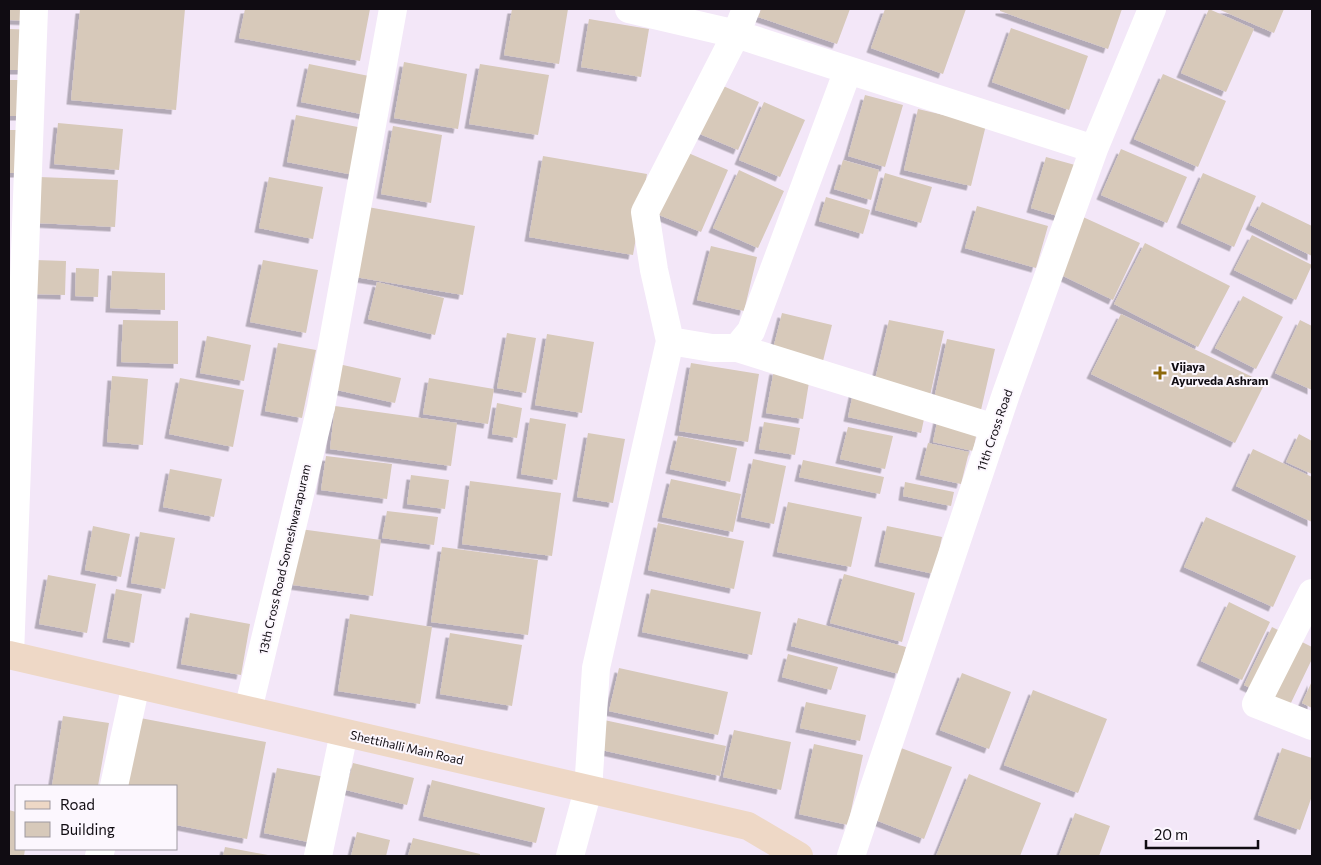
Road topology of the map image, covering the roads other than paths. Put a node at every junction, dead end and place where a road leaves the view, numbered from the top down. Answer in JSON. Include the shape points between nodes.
{"nodes":[{"id":1,"x":34,"y":9,"type":"edge"},
{"id":2,"x":393,"y":9,"type":"edge"},
{"id":3,"x":629,"y":9,"type":"edge"},
{"id":4,"x":746,"y":9,"type":"edge"},
{"id":5,"x":1152,"y":9,"type":"edge"},
{"id":6,"x":736,"y":34,"type":"junction"},
{"id":7,"x":848,"y":70,"type":"junction"},
{"id":8,"x":1094,"y":148,"type":"junction"},
{"id":9,"x":670,"y":341,"type":"junction"},
{"id":10,"x":737,"y":348,"type":"junction"},
{"id":11,"x":995,"y":428,"type":"junction"},
{"id":12,"x":1312,"y":593,"type":"edge"},
{"id":13,"x":9,"y":655,"type":"edge"},
{"id":14,"x":136,"y":684,"type":"junction"},
{"id":15,"x":248,"y":710,"type":"junction"},
{"id":16,"x":1312,"y":726,"type":"edge"},
{"id":17,"x":344,"y":733,"type":"junction"},
{"id":18,"x":114,"y":785,"type":"edge"},
{"id":19,"x":588,"y":790,"type":"junction"},
{"id":20,"x":318,"y":856,"type":"edge"},
{"id":21,"x":570,"y":856,"type":"edge"},
{"id":22,"x":798,"y":856,"type":"edge"},
{"id":23,"x":851,"y":856,"type":"edge"}],
"edges":[{"from":1,"to":13,"type":"street"},
{"from":2,"to":15,"type":"street","name":"13th Cross Road Someshwarapuram","via":[[321,407]]},
{"from":3,"to":6,"type":"street"},
{"from":4,"to":6,"type":"street"},
{"from":5,"to":8,"type":"street","name":"11th Cross Road"},
{"from":6,"to":7,"type":"street"},
{"from":6,"to":9,"type":"street","via":[[645,212]]},
{"from":7,"to":8,"type":"street"},
{"from":7,"to":10,"type":"street","via":[[751,331]]},
{"from":8,"to":11,"type":"street","name":"11th Cross Road"},
{"from":9,"to":10,"type":"street","via":[[712,348]]},
{"from":9,"to":19,"type":"street","via":[[596,668]]},
{"from":10,"to":11,"type":"street"},
{"from":11,"to":23,"type":"street","name":"11th Cross Road"},
{"from":12,"to":16,"type":"street","via":[[1256,704]]},
{"from":13,"to":14,"type":"street","name":"Shettihalli Main Road"},
{"from":14,"to":15,"type":"street","name":"Shettihalli Main Road"},
{"from":14,"to":18,"type":"street"},
{"from":15,"to":17,"type":"street","name":"Shettihalli Main Road"},
{"from":17,"to":19,"type":"street","name":"Shettihalli Main Road"},
{"from":17,"to":20,"type":"street"},
{"from":19,"to":21,"type":"street"},
{"from":19,"to":22,"type":"street","name":"Shettihalli Main Road","via":[[748,826]]}]}
